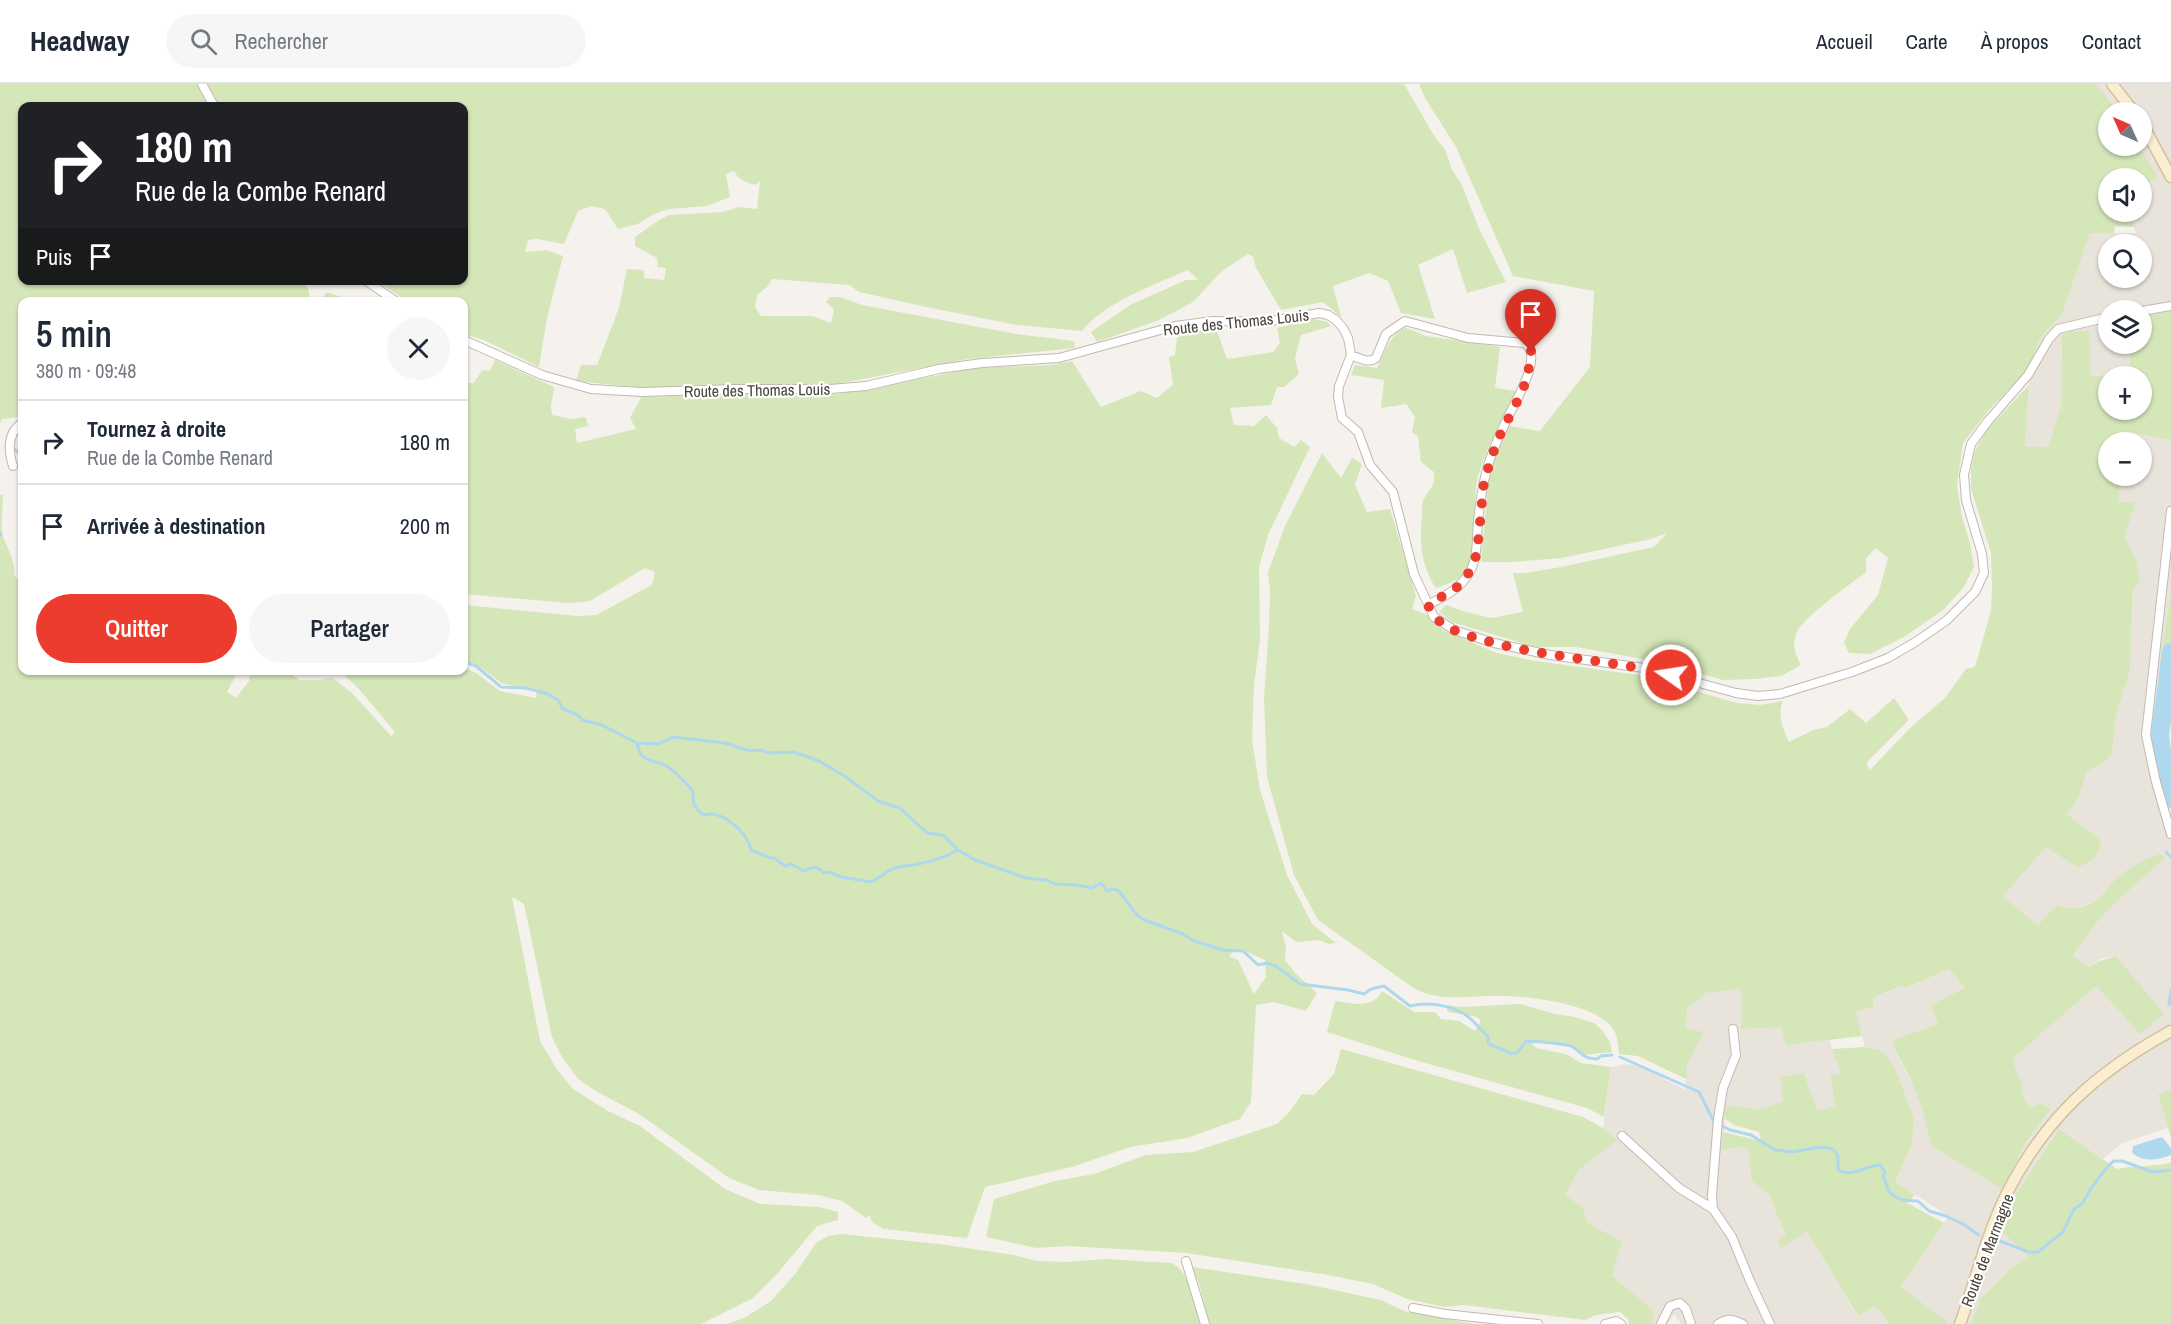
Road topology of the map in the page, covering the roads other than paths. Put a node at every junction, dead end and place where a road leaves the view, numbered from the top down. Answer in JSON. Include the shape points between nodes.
{"nodes":[{"id":1,"x":202,"y":84,"type":"edge"},
{"id":2,"x":2112,"y":84,"type":"edge"},
{"id":3,"x":212,"y":102,"type":"edge"},
{"id":4,"x":2126,"y":102,"type":"edge"},
{"id":5,"x":2152,"y":142,"type":"edge"},
{"id":6,"x":2171,"y":177,"type":"edge"},
{"id":7,"x":372,"y":285,"type":"edge"},
{"id":8,"x":389,"y":297,"type":"edge"},
{"id":9,"x":2171,"y":306,"type":"edge"},
{"id":10,"x":2152,"y":309,"type":"edge"},
{"id":11,"x":2098,"y":320,"type":"edge"},
{"id":12,"x":468,"y":342,"type":"edge"},
{"id":13,"x":1351,"y":356,"type":"junction"},
{"id":14,"x":18,"y":425,"type":"edge"},
{"id":15,"x":13,"y":466,"type":"dead end"},
{"id":16,"x":2171,"y":511,"type":"edge"},
{"id":17,"x":1428,"y":605,"type":"junction"},
{"id":18,"x":2171,"y":834,"type":"edge"},
{"id":19,"x":1733,"y":1029,"type":"dead end"},
{"id":20,"x":2171,"y":1030,"type":"edge"},
{"id":21,"x":1622,"y":1136,"type":"dead end"},
{"id":22,"x":1713,"y":1209,"type":"junction"},
{"id":23,"x":1186,"y":1262,"type":"dead end"},
{"id":24,"x":1413,"y":1308,"type":"dead end"},
{"id":25,"x":1205,"y":1324,"type":"edge"},
{"id":26,"x":1538,"y":1324,"type":"edge"},
{"id":27,"x":1605,"y":1324,"type":"edge"},
{"id":28,"x":1621,"y":1324,"type":"edge"},
{"id":29,"x":1661,"y":1324,"type":"edge"},
{"id":30,"x":1691,"y":1324,"type":"edge"},
{"id":31,"x":1718,"y":1324,"type":"edge"},
{"id":32,"x":1743,"y":1324,"type":"edge"},
{"id":33,"x":1770,"y":1324,"type":"edge"},
{"id":34,"x":1960,"y":1324,"type":"edge"}],
"edges":[{"from":1,"to":3,"type":"street"},
{"from":2,"to":4,"type":"main road"},
{"from":5,"to":6,"type":"main road"},
{"from":7,"to":8,"type":"street"},
{"from":9,"to":10,"type":"street"},
{"from":11,"to":17,"type":"street","via":[[2058,329],[2028,375],[1971,444],[1964,475],[1966,500],[1984,573],[1975,592],[1947,620],[1888,658],[1780,694],[1758,696],[1644,668],[1494,643],[1442,623]]},
{"from":12,"to":13,"type":"street","name":"Route des Thomas Louis","via":[[574,386],[642,392],[848,389],[959,366],[1076,355],[1175,326],[1213,321],[1265,322],[1320,313],[1343,328]]},
{"from":13,"to":17,"type":"street","via":[[1339,386],[1342,418],[1358,432],[1370,465],[1393,492],[1414,574]]},
{"from":13,"to":17,"type":"street","via":[[1373,360],[1386,334],[1405,321],[1468,338],[1524,343],[1531,351],[1523,390],[1497,441],[1484,481],[1473,565],[1456,588]]},
{"from":14,"to":15,"type":"street","via":[[9,442]]},
{"from":16,"to":18,"type":"street","via":[[2146,735]]},
{"from":19,"to":22,"type":"street","via":[[1736,1055],[1724,1088],[1718,1123]]},
{"from":20,"to":34,"type":"main road","name":"Route de Marmagne","via":[[2120,1060],[2091,1083],[2044,1134],[2006,1195]]},
{"from":21,"to":22,"type":"street","via":[[1679,1188]]},
{"from":22,"to":33,"type":"street","via":[[1732,1238]]},
{"from":23,"to":25,"type":"street"},
{"from":24,"to":26,"type":"street"},
{"from":27,"to":28,"type":"street"},
{"from":29,"to":30,"type":"street","via":[[1670,1306],[1680,1303]]},
{"from":31,"to":32,"type":"street","via":[[1733,1319]]}]}
